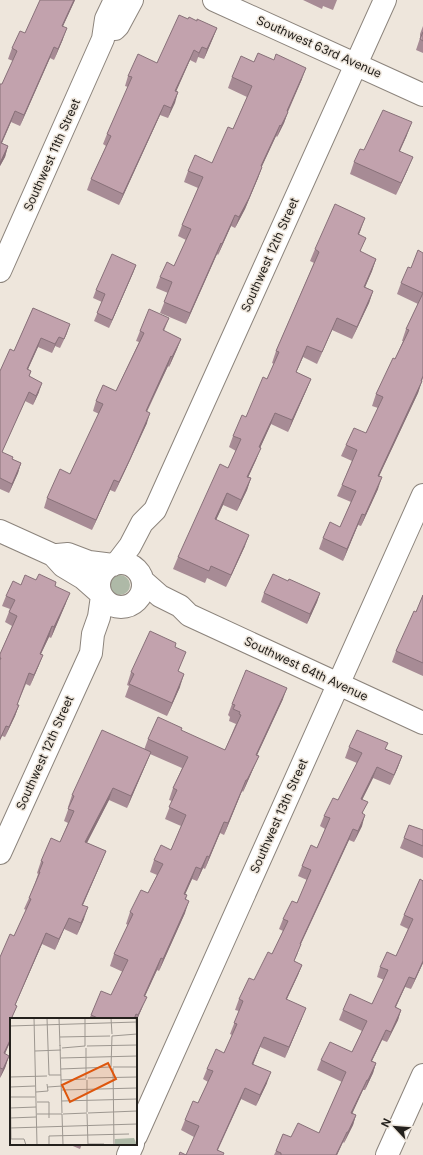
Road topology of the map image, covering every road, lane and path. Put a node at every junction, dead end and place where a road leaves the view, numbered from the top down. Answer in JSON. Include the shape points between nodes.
{"nodes":[{"id":1,"x":115,"y":0,"type":"edge"},
{"id":2,"x":132,"y":0,"type":"edge"},
{"id":3,"x":214,"y":0,"type":"edge"},
{"id":4,"x":385,"y":0,"type":"edge"},
{"id":5,"x":103,"y":40,"type":"junction"},
{"id":6,"x":356,"y":64,"type":"junction"},
{"id":7,"x":423,"y":95,"type":"edge"},
{"id":8,"x":0,"y":271,"type":"edge"},
{"id":9,"x":423,"y":495,"type":"edge"},
{"id":10,"x":154,"y":510,"type":"junction"},
{"id":11,"x":0,"y":531,"type":"edge"},
{"id":12,"x":54,"y":555,"type":"junction"},
{"id":13,"x":115,"y":564,"type":"junction"},
{"id":14,"x":141,"y":578,"type":"junction"},
{"id":15,"x":101,"y":594,"type":"junction"},
{"id":16,"x":127,"y":606,"type":"junction"},
{"id":17,"x":189,"y":615,"type":"junction"},
{"id":18,"x":90,"y":654,"type":"junction"},
{"id":19,"x":338,"y":684,"type":"junction"},
{"id":20,"x":423,"y":723,"type":"edge"},
{"id":21,"x":0,"y":853,"type":"edge"},
{"id":22,"x":423,"y":1075,"type":"edge"},
{"id":23,"x":137,"y":1134,"type":"edge"},
{"id":24,"x":133,"y":1145,"type":"edge"},
{"id":25,"x":128,"y":1155,"type":"edge"},
{"id":26,"x":387,"y":1155,"type":"edge"}],
"edges":[{"from":1,"to":5,"type":"street","name":"Southwest 11th Street","via":[[106,19]]},
{"from":2,"to":5,"type":"street","name":"Southwest 11th Street","via":[[118,26]]},
{"from":3,"to":6,"type":"street","name":"Southwest 63rd Avenue"},
{"from":4,"to":6,"type":"street","name":"Southwest 12th Street"},
{"from":5,"to":8,"type":"street","name":"Southwest 11th Street"},
{"from":6,"to":7,"type":"street","name":"Southwest 63rd Avenue"},
{"from":6,"to":10,"type":"street","name":"Southwest 12th Street"},
{"from":9,"to":19,"type":"street","name":"Southwest 13th Street"},
{"from":10,"to":13,"type":"street","name":"Southwest 12th Street","via":[[142,523],[130,546]]},
{"from":10,"to":14,"type":"street","name":"Southwest 12th Street","via":[[154,528],[143,551]]},
{"from":11,"to":12,"type":"street"},
{"from":12,"to":13,"type":"street","via":[[68,554],[89,562]]},
{"from":12,"to":15,"type":"street","via":[[63,566],[83,578]]},
{"from":13,"to":14,"type":"street","via":[[130,565]]},
{"from":13,"to":15,"type":"street","via":[[106,569],[101,576]]},
{"from":14,"to":16,"type":"street","via":[[140,596]]},
{"from":14,"to":17,"type":"street","name":"Southwest 64th Avenue","via":[[160,596],[180,606]]},
{"from":15,"to":16,"type":"street","via":[[111,605]]},
{"from":15,"to":18,"type":"street","name":"Southwest 12th Street"},
{"from":16,"to":17,"type":"street","name":"Southwest 64th Avenue","via":[[155,610],[174,618]]},
{"from":16,"to":18,"type":"street","name":"Southwest 12th Street","via":[[108,628],[102,642]]},
{"from":17,"to":19,"type":"street","name":"Southwest 64th Avenue"},
{"from":18,"to":21,"type":"street","name":"Southwest 12th Street"},
{"from":19,"to":20,"type":"street","name":"Southwest 64th Avenue"},
{"from":19,"to":23,"type":"street","name":"Southwest 13th Street"},
{"from":22,"to":26,"type":"street"},
{"from":24,"to":25,"type":"street"}]}
